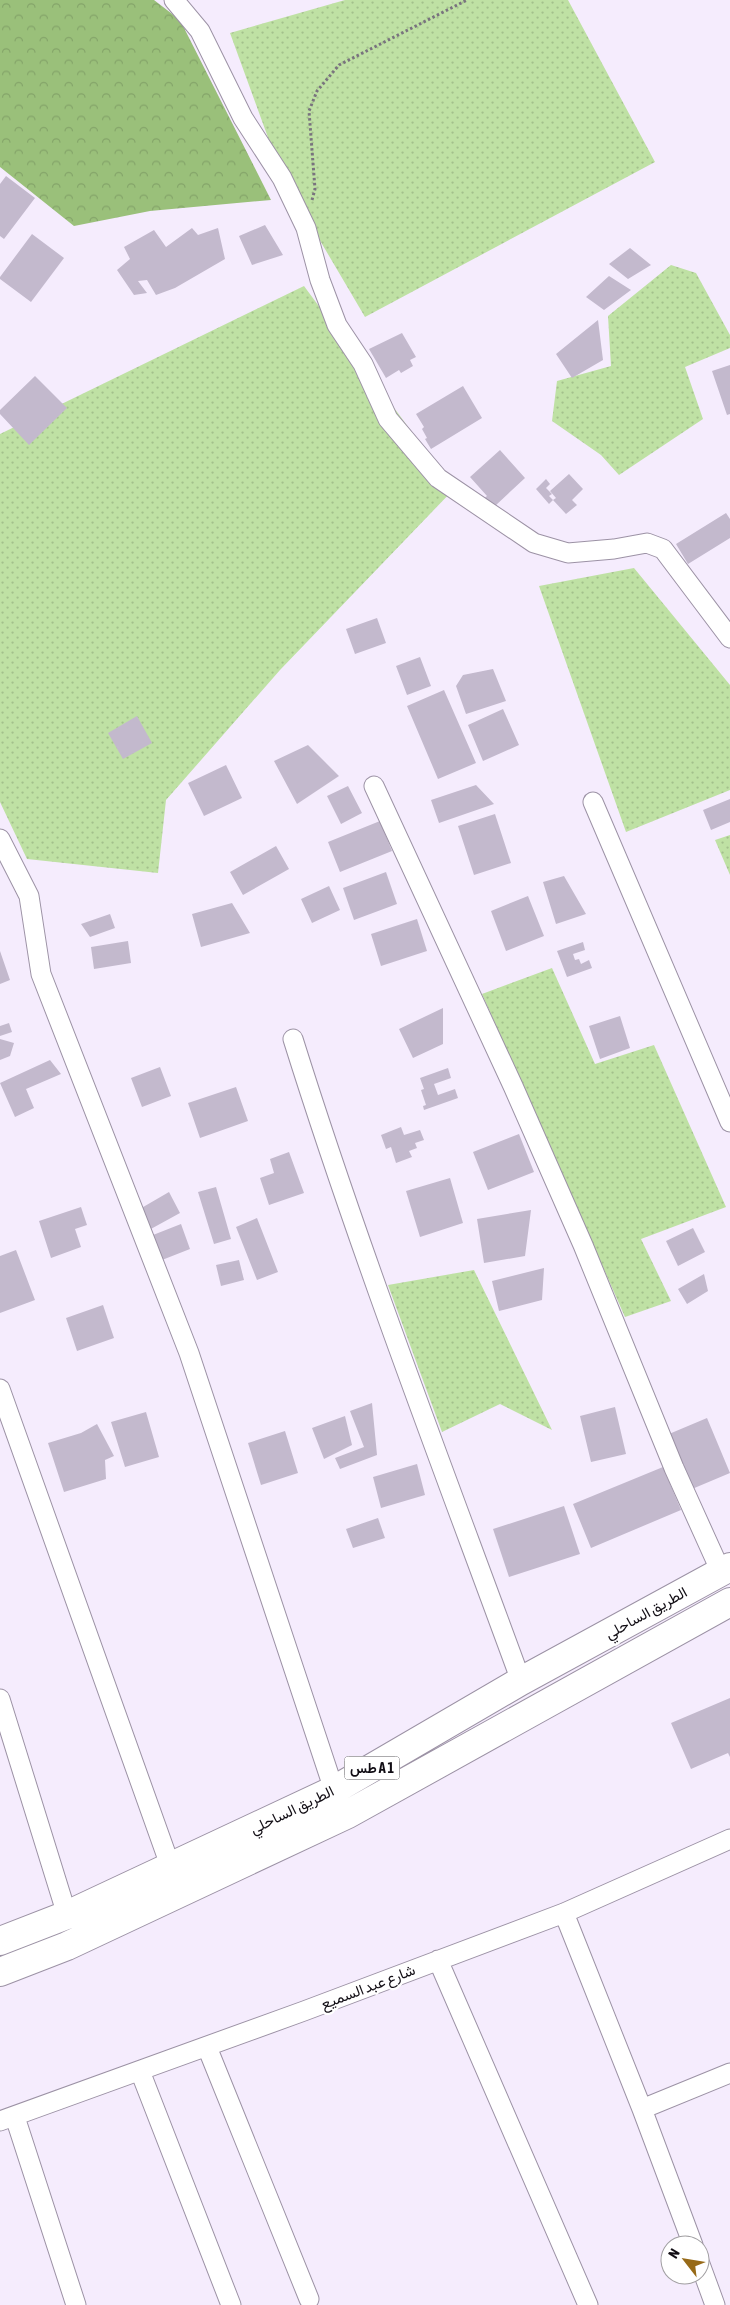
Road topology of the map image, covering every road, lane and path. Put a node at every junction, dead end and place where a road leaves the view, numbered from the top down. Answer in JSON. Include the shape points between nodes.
{"nodes":[{"id":1,"x":174,"y":0,"type":"edge"},
{"id":2,"x":467,"y":0,"type":"edge"},
{"id":3,"x":306,"y":228,"type":"junction"},
{"id":4,"x":730,"y":638,"type":"edge"},
{"id":5,"x":374,"y":786,"type":"dead end"},
{"id":6,"x":593,"y":802,"type":"dead end"},
{"id":7,"x":0,"y":839,"type":"edge"},
{"id":8,"x":294,"y":1039,"type":"dead end"},
{"id":9,"x":730,"y":1122,"type":"edge"},
{"id":10,"x":0,"y":1389,"type":"edge"},
{"id":11,"x":726,"y":1569,"type":"edge"},
{"id":12,"x":730,"y":1602,"type":"edge"},
{"id":13,"x":521,"y":1681,"type":"junction"},
{"id":14,"x":0,"y":1699,"type":"edge"},
{"id":15,"x":334,"y":1790,"type":"junction"},
{"id":16,"x":730,"y":1839,"type":"edge"},
{"id":17,"x":171,"y":1868,"type":"junction"},
{"id":18,"x":564,"y":1913,"type":"junction"},
{"id":19,"x":67,"y":1915,"type":"junction"},
{"id":20,"x":0,"y":1941,"type":"edge"},
{"id":21,"x":438,"y":1960,"type":"junction"},
{"id":22,"x":0,"y":1972,"type":"edge"},
{"id":23,"x":207,"y":2047,"type":"junction"},
{"id":24,"x":140,"y":2071,"type":"junction"},
{"id":25,"x":730,"y":2073,"type":"edge"},
{"id":26,"x":642,"y":2109,"type":"junction"},
{"id":27,"x":7,"y":2119,"type":"edge"},
{"id":28,"x":689,"y":2235,"type":"edge"},
{"id":29,"x":708,"y":2285,"type":"edge"},
{"id":30,"x":309,"y":2299,"type":"dead end"},
{"id":31,"x":76,"y":2305,"type":"edge"},
{"id":32,"x":231,"y":2305,"type":"edge"},
{"id":33,"x":588,"y":2305,"type":"edge"},
{"id":34,"x":715,"y":2305,"type":"edge"}],
"edges":[{"from":1,"to":3,"type":"street","via":[[200,31],[242,118],[282,178]]},
{"from":2,"to":3,"type":"path","via":[[339,65],[317,91],[309,111],[315,189]]},
{"from":3,"to":4,"type":"street","via":[[337,325],[363,364],[388,419],[438,478],[534,543],[568,553],[647,543],[663,549]]},
{"from":5,"to":11,"type":"street","via":[[517,1094],[674,1468]]},
{"from":6,"to":9,"type":"street"},
{"from":7,"to":15,"type":"street","via":[[29,896],[41,974],[189,1354]]},
{"from":8,"to":13,"type":"street","via":[[371,1272]]},
{"from":10,"to":17,"type":"street"},
{"from":11,"to":13,"type":"highway","name":"الطريق الساحلي","number":"طس A 1"},
{"from":12,"to":22,"type":"highway","name":"الطريق الساحلي","number":"طس A 1","via":[[348,1814],[67,1946]]},
{"from":13,"to":15,"type":"highway","name":"الطريق الساحلي","number":"طس A 1"},
{"from":14,"to":19,"type":"street"},
{"from":15,"to":17,"type":"highway","name":"الطريق الساحلي","number":"طس A 1"},
{"from":16,"to":18,"type":"street","name":"شارع عبد السميع"},
{"from":17,"to":19,"type":"highway","name":"الطريق الساحلي","number":"طس A 1"},
{"from":18,"to":21,"type":"street","name":"شارع عبد السميع"},
{"from":18,"to":26,"type":"street"},
{"from":19,"to":20,"type":"highway","name":"الطريق الساحلي","number":"طس A 1"},
{"from":21,"to":23,"type":"street","name":"شارع عبد السميع"},
{"from":21,"to":33,"type":"street"},
{"from":23,"to":24,"type":"street","name":"شارع عبد السميع"},
{"from":23,"to":30,"type":"street"},
{"from":24,"to":27,"type":"street","name":"شارع عبد السميع"},
{"from":24,"to":32,"type":"street"},
{"from":25,"to":26,"type":"street"},
{"from":26,"to":28,"type":"street"},
{"from":27,"to":31,"type":"street"},
{"from":29,"to":34,"type":"street"}]}
